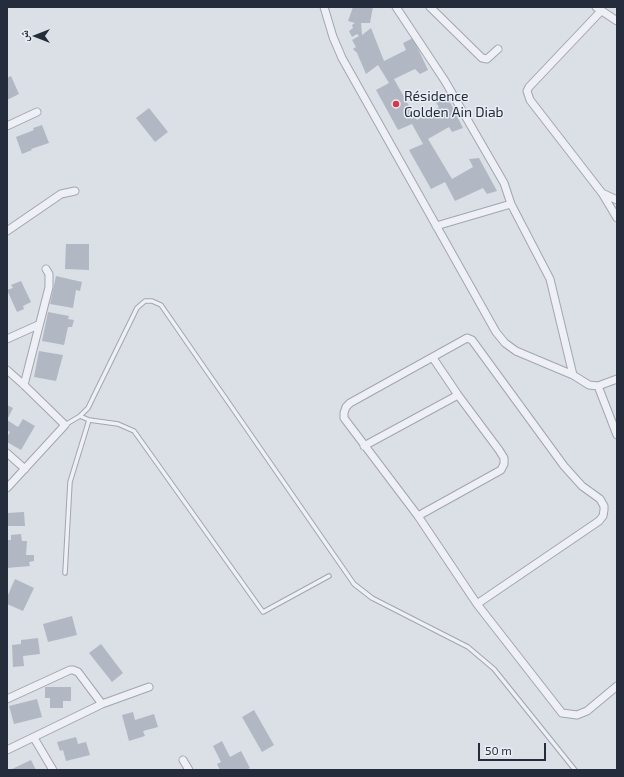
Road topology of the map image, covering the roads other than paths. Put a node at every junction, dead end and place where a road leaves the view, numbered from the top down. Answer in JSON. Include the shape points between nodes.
{"nodes":[{"id":1,"x":324,"y":7,"type":"edge"},
{"id":2,"x":396,"y":7,"type":"edge"},
{"id":3,"x":430,"y":7,"type":"edge"},
{"id":4,"x":599,"y":9,"type":"edge"},
{"id":5,"x":617,"y":21,"type":"edge"},
{"id":6,"x":498,"y":49,"type":"dead end"},
{"id":7,"x":37,"y":112,"type":"dead end"},
{"id":8,"x":7,"y":126,"type":"edge"},
{"id":9,"x":75,"y":191,"type":"dead end"},
{"id":10,"x":602,"y":193,"type":"junction"},
{"id":11,"x":617,"y":200,"type":"edge"},
{"id":12,"x":511,"y":204,"type":"junction"},
{"id":13,"x":617,"y":218,"type":"edge"},
{"id":14,"x":436,"y":226,"type":"junction"},
{"id":15,"x":7,"y":231,"type":"edge"},
{"id":16,"x":46,"y":268,"type":"dead end"},
{"id":17,"x":38,"y":325,"type":"junction"},
{"id":18,"x":7,"y":339,"type":"edge"},
{"id":19,"x":433,"y":358,"type":"junction"},
{"id":20,"x":7,"y":370,"type":"edge"},
{"id":21,"x":573,"y":375,"type":"junction"},
{"id":22,"x":617,"y":379,"type":"edge"},
{"id":23,"x":24,"y":385,"type":"junction"},
{"id":24,"x":598,"y":386,"type":"junction"},
{"id":25,"x":458,"y":395,"type":"junction"},
{"id":26,"x":80,"y":416,"type":"junction"},
{"id":27,"x":89,"y":420,"type":"junction"},
{"id":28,"x":64,"y":425,"type":"junction"},
{"id":29,"x":617,"y":434,"type":"edge"},
{"id":30,"x":364,"y":446,"type":"junction"},
{"id":31,"x":7,"y":453,"type":"edge"},
{"id":32,"x":25,"y":469,"type":"junction"},
{"id":33,"x":7,"y":488,"type":"edge"},
{"id":34,"x":418,"y":516,"type":"junction"},
{"id":35,"x":65,"y":573,"type":"dead end"},
{"id":36,"x":329,"y":576,"type":"dead end"},
{"id":37,"x":477,"y":604,"type":"junction"},
{"id":38,"x":617,"y":686,"type":"edge"},
{"id":39,"x":149,"y":687,"type":"dead end"},
{"id":40,"x":7,"y":699,"type":"edge"},
{"id":41,"x":102,"y":704,"type":"junction"},
{"id":42,"x":34,"y":738,"type":"junction"},
{"id":43,"x":7,"y":750,"type":"edge"},
{"id":44,"x":183,"y":760,"type":"dead end"},
{"id":45,"x":53,"y":770,"type":"edge"},
{"id":46,"x":189,"y":770,"type":"edge"},
{"id":47,"x":574,"y":770,"type":"edge"}],
"edges":[{"from":1,"to":14,"type":"street","via":[[342,58]]},
{"from":2,"to":12,"type":"street","via":[[445,81],[504,183]]},
{"from":3,"to":6,"type":"street","via":[[484,59],[489,58]]},
{"from":4,"to":5,"type":"street"},
{"from":4,"to":10,"type":"street","via":[[527,91],[530,100]]},
{"from":7,"to":8,"type":"street"},
{"from":9,"to":15,"type":"street","via":[[61,194]]},
{"from":10,"to":11,"type":"street"},
{"from":10,"to":13,"type":"street"},
{"from":12,"to":14,"type":"street"},
{"from":12,"to":21,"type":"street","via":[[550,279]]},
{"from":14,"to":21,"type":"street","via":[[496,332],[505,342],[516,351]]},
{"from":16,"to":17,"type":"street","via":[[50,280]]},
{"from":17,"to":18,"type":"street"},
{"from":17,"to":23,"type":"street"},
{"from":19,"to":25,"type":"street"},
{"from":19,"to":30,"type":"street","via":[[346,407],[344,418]]},
{"from":19,"to":37,"type":"street","via":[[467,338],[472,340],[564,466],[604,506],[603,516],[599,520]]},
{"from":20,"to":23,"type":"street"},
{"from":21,"to":24,"type":"street","via":[[589,385]]},
{"from":22,"to":24,"type":"street"},
{"from":23,"to":28,"type":"street"},
{"from":24,"to":29,"type":"street"},
{"from":25,"to":30,"type":"street"},
{"from":25,"to":34,"type":"street","via":[[499,450],[504,458],[504,464],[501,470]]},
{"from":26,"to":27,"type":"lane"},
{"from":26,"to":28,"type":"lane"},
{"from":26,"to":47,"type":"lane","via":[[88,408],[137,308],[145,301],[161,305],[354,584],[372,598],[468,647],[494,668]]},
{"from":27,"to":35,"type":"lane","via":[[70,482]]},
{"from":27,"to":36,"type":"lane","via":[[118,424],[134,432],[263,612]]},
{"from":28,"to":32,"type":"street"},
{"from":30,"to":34,"type":"street"},
{"from":31,"to":32,"type":"street"},
{"from":32,"to":33,"type":"street"},
{"from":34,"to":37,"type":"street"},
{"from":37,"to":38,"type":"street","via":[[562,713],[577,715],[587,711]]},
{"from":39,"to":41,"type":"street"},
{"from":40,"to":41,"type":"street","via":[[73,670],[78,672]]},
{"from":41,"to":42,"type":"street"},
{"from":42,"to":43,"type":"street"},
{"from":42,"to":45,"type":"street"},
{"from":44,"to":46,"type":"street"}]}
